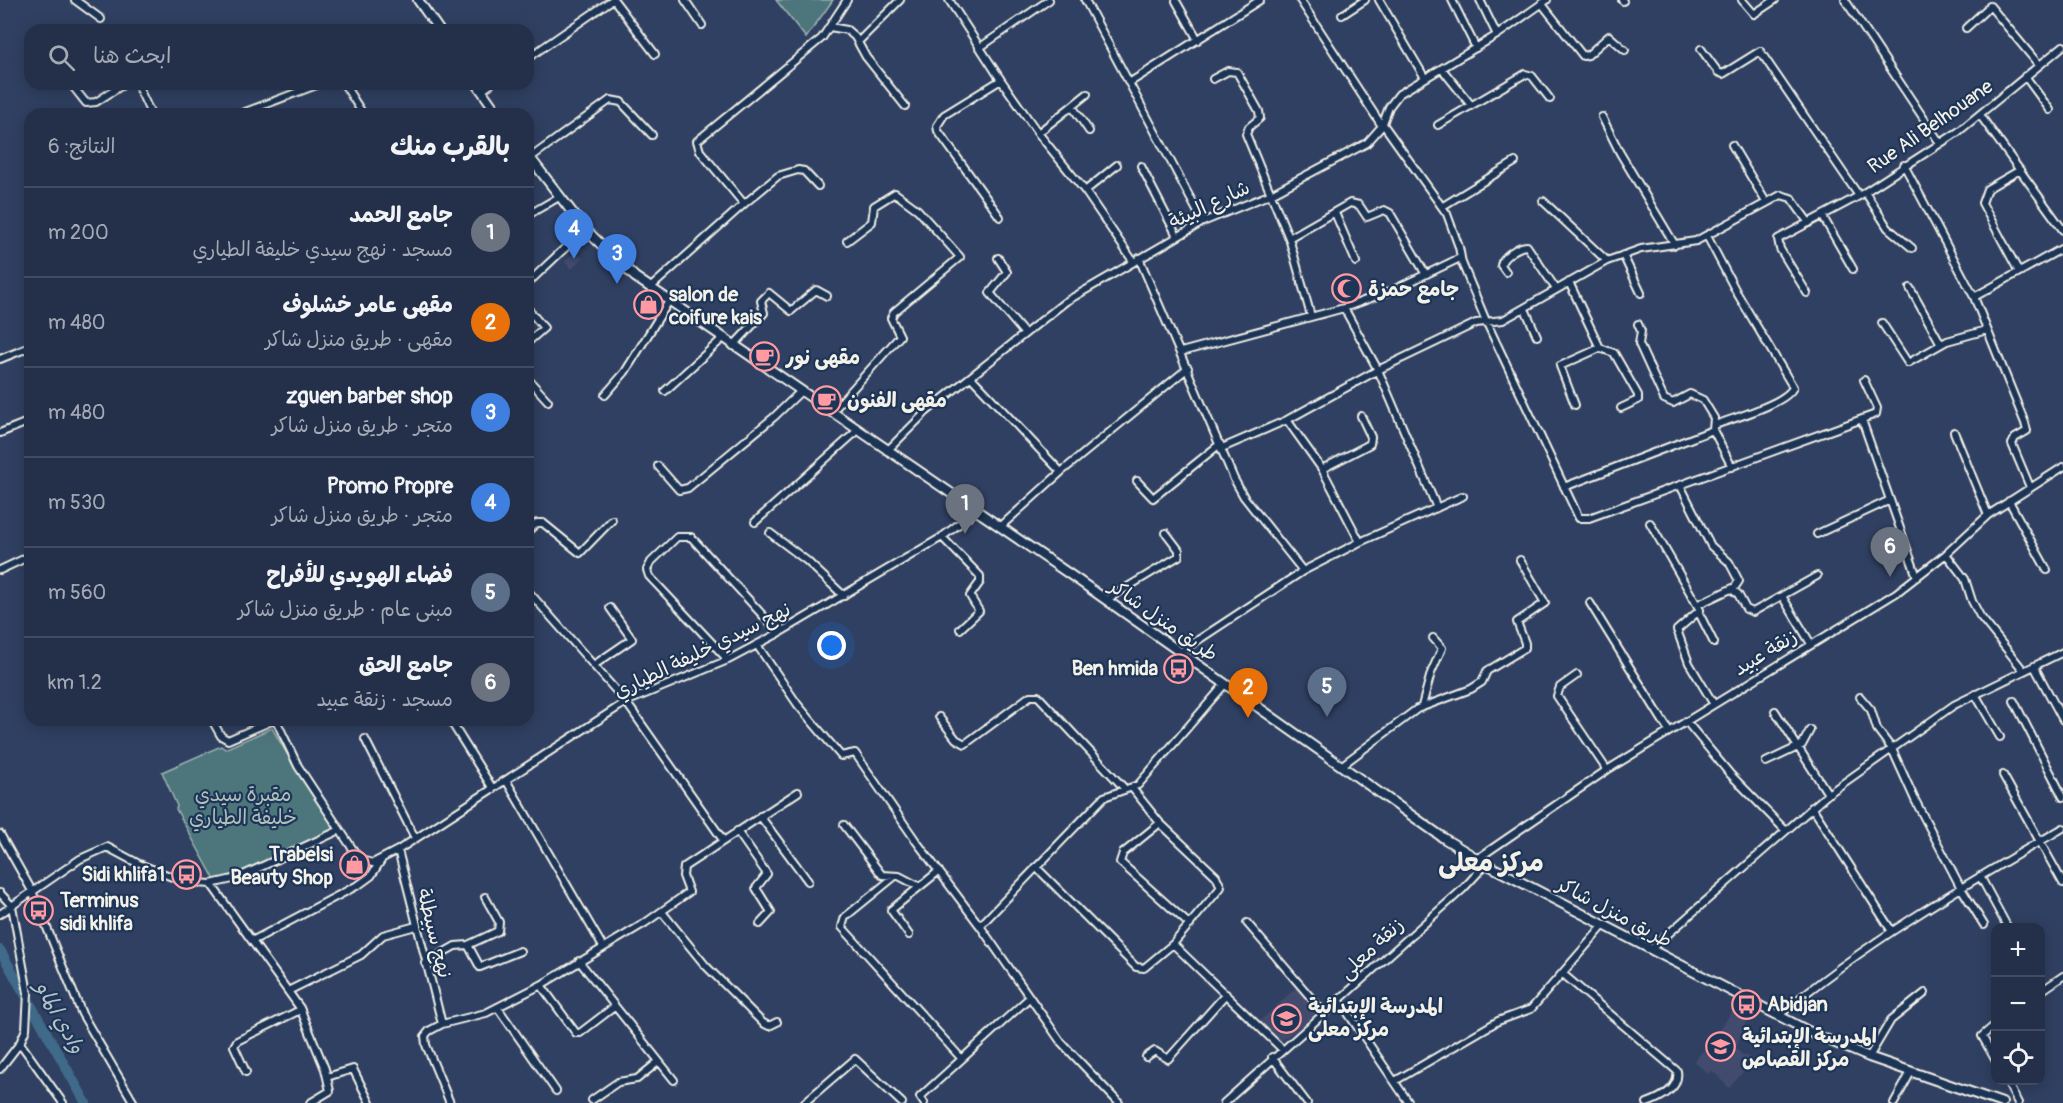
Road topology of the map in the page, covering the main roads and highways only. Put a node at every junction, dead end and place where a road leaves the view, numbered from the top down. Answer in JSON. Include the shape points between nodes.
{"nodes":[{"id":1,"x":418,"y":0,"type":"edge"},
{"id":2,"x":436,"y":24,"type":"edge"},
{"id":3,"x":481,"y":90,"type":"edge"},
{"id":4,"x":494,"y":108,"type":"edge"},
{"id":5,"x":534,"y":163,"type":"edge"},
{"id":6,"x":2001,"y":1103,"type":"edge"}],
"edges":[{"from":1,"to":2,"type":"main road"},
{"from":3,"to":4,"type":"main road"},
{"from":5,"to":6,"type":"main road","name":"طريق منزل شاكر","via":[[617,263],[669,302],[977,510],[1477,859],[1778,1016],[1869,1057]]}]}
